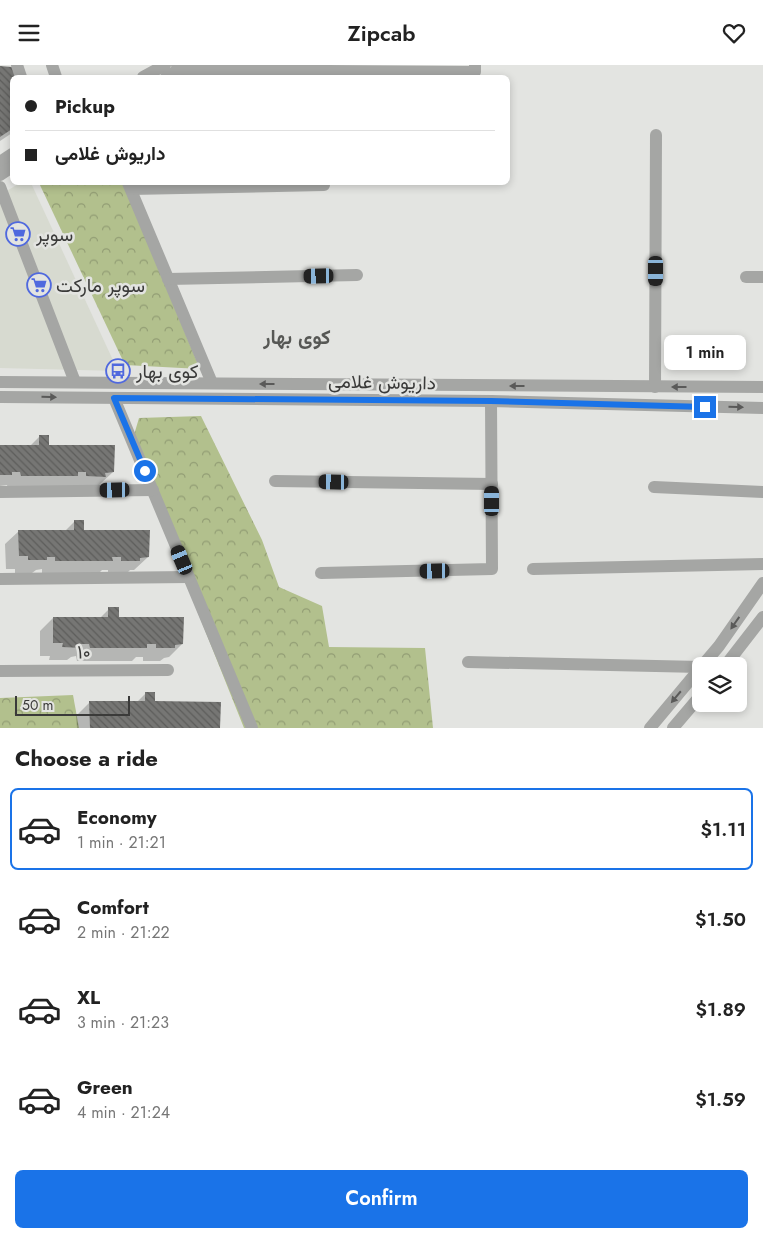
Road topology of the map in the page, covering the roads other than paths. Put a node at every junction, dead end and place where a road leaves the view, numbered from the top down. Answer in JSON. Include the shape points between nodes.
{"nodes":[{"id":1,"x":165,"y":65,"type":"edge"},
{"id":2,"x":475,"y":65,"type":"edge"},
{"id":3,"x":182,"y":67,"type":"edge"},
{"id":4,"x":147,"y":75,"type":"edge"},
{"id":5,"x":169,"y":75,"type":"edge"},
{"id":6,"x":656,"y":135,"type":"dead end"},
{"id":7,"x":324,"y":185,"type":"dead end"},
{"id":8,"x":130,"y":186,"type":"edge"},
{"id":9,"x":0,"y":187,"type":"edge"},
{"id":10,"x":357,"y":275,"type":"dead end"},
{"id":11,"x":746,"y":277,"type":"dead end"},
{"id":12,"x":763,"y":277,"type":"edge"},
{"id":13,"x":168,"y":279,"type":"junction"},
{"id":14,"x":0,"y":382,"type":"edge"},
{"id":15,"x":75,"y":382,"type":"junction"},
{"id":16,"x":212,"y":383,"type":"junction"},
{"id":17,"x":295,"y":384,"type":"junction"},
{"id":18,"x":655,"y":387,"type":"junction"},
{"id":19,"x":763,"y":387,"type":"edge"},
{"id":20,"x":0,"y":397,"type":"edge"},
{"id":21,"x":114,"y":398,"type":"junction"},
{"id":22,"x":296,"y":399,"type":"junction"},
{"id":23,"x":491,"y":401,"type":"junction"},
{"id":24,"x":763,"y":408,"type":"edge"},
{"id":25,"x":275,"y":481,"type":"dead end"},
{"id":26,"x":492,"y":484,"type":"junction"},
{"id":27,"x":654,"y":487,"type":"dead end"},
{"id":28,"x":153,"y":490,"type":"junction"},
{"id":29,"x":0,"y":492,"type":"edge"},
{"id":30,"x":763,"y":492,"type":"edge"},
{"id":31,"x":763,"y":564,"type":"edge"},
{"id":32,"x":533,"y":569,"type":"dead end"},
{"id":33,"x":321,"y":573,"type":"dead end"},
{"id":34,"x":189,"y":577,"type":"junction"},
{"id":35,"x":0,"y":579,"type":"edge"},
{"id":36,"x":763,"y":583,"type":"edge"},
{"id":37,"x":763,"y":617,"type":"edge"},
{"id":38,"x":709,"y":657,"type":"edge"},
{"id":39,"x":732,"y":657,"type":"edge"},
{"id":40,"x":468,"y":662,"type":"dead end"},
{"id":41,"x":692,"y":667,"type":"edge"},
{"id":42,"x":168,"y":670,"type":"dead end"},
{"id":43,"x":0,"y":671,"type":"edge"},
{"id":44,"x":692,"y":678,"type":"edge"},
{"id":45,"x":692,"y":706,"type":"edge"},
{"id":46,"x":252,"y":728,"type":"edge"},
{"id":47,"x":650,"y":728,"type":"edge"},
{"id":48,"x":673,"y":728,"type":"edge"}],
"edges":[{"from":1,"to":4,"type":"street"},
{"from":2,"to":3,"type":"street","via":[[475,72]]},
{"from":3,"to":5,"type":"street"},
{"from":6,"to":18,"type":"street"},
{"from":7,"to":8,"type":"street"},
{"from":8,"to":13,"type":"street"},
{"from":9,"to":15,"type":"street"},
{"from":10,"to":13,"type":"street"},
{"from":11,"to":12,"type":"street"},
{"from":13,"to":16,"type":"street"},
{"from":14,"to":15,"type":"street","name":"داریوش غلامی"},
{"from":15,"to":16,"type":"street","name":"داریوش غلامی"},
{"from":17,"to":16,"type":"street","name":"داریوش غلامی","one_way":true},
{"from":18,"to":17,"type":"street","name":"داریوش غلامی","one_way":true},
{"from":17,"to":22,"type":"street"},
{"from":19,"to":18,"type":"street","name":"داریوش غلامی","one_way":true},
{"from":20,"to":21,"type":"street","name":"داریوش غلامی","one_way":true},
{"from":21,"to":22,"type":"street","name":"داریوش غلامی"},
{"from":21,"to":28,"type":"street"},
{"from":22,"to":23,"type":"street","name":"داریوش غلامی"},
{"from":23,"to":24,"type":"street","name":"داریوش غلامی","one_way":true},
{"from":23,"to":26,"type":"street"},
{"from":25,"to":26,"type":"street"},
{"from":26,"to":33,"type":"street","via":[[492,569]]},
{"from":27,"to":30,"type":"street"},
{"from":28,"to":29,"type":"street"},
{"from":28,"to":34,"type":"street"},
{"from":31,"to":32,"type":"street"},
{"from":34,"to":35,"type":"street"},
{"from":34,"to":46,"type":"street"},
{"from":36,"to":38,"type":"street","one_way":true},
{"from":37,"to":39,"type":"street"},
{"from":40,"to":41,"type":"street"},
{"from":42,"to":43,"type":"street","name":"۱۰"},
{"from":44,"to":47,"type":"street","one_way":true},
{"from":45,"to":48,"type":"street"}]}
